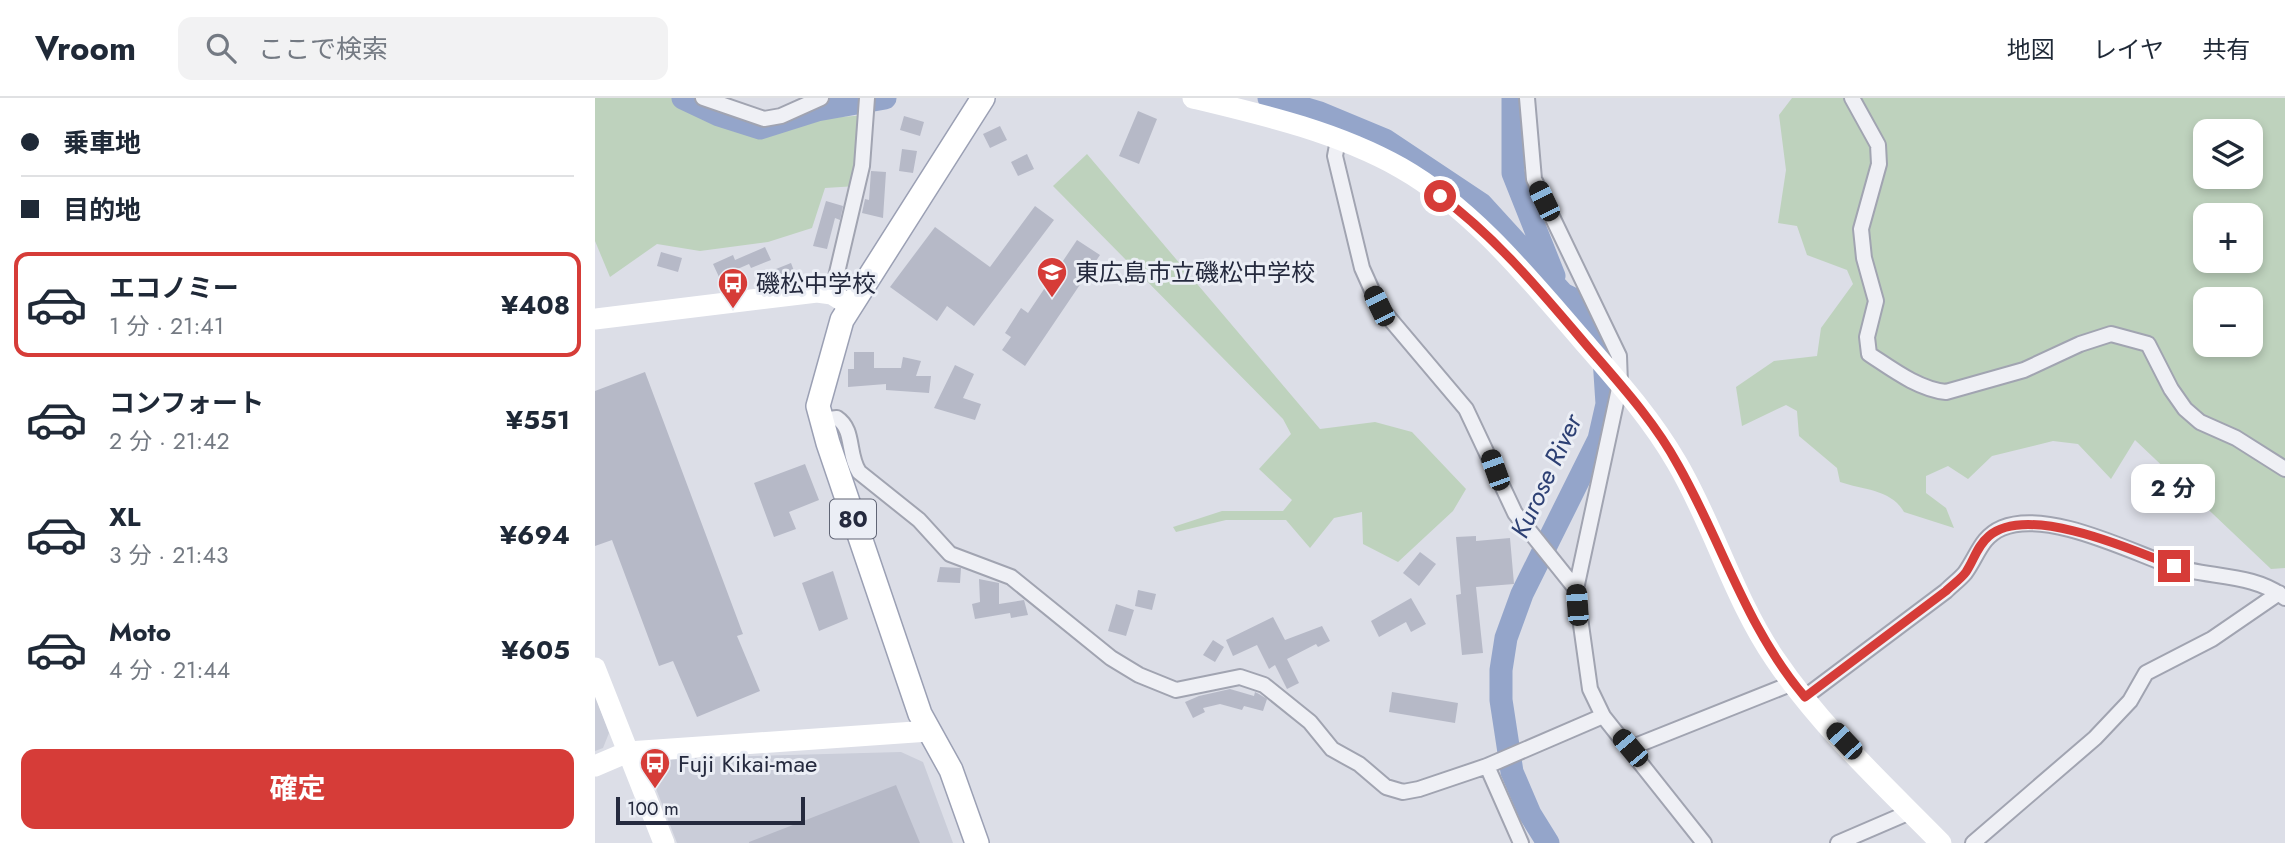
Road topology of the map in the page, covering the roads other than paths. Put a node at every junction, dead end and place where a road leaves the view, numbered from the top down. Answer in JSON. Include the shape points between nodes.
{"nodes":[{"id":1,"x":702,"y":98,"type":"edge"},
{"id":2,"x":819,"y":98,"type":"edge"},
{"id":3,"x":983,"y":98,"type":"edge"},
{"id":4,"x":1193,"y":98,"type":"edge"},
{"id":5,"x":1527,"y":98,"type":"edge"},
{"id":6,"x":1852,"y":98,"type":"edge"},
{"id":7,"x":867,"y":102,"type":"edge"},
{"id":8,"x":1338,"y":140,"type":"junction"},
{"id":9,"x":841,"y":300,"type":"junction"},
{"id":10,"x":595,"y":319,"type":"edge"},
{"id":11,"x":1620,"y":384,"type":"junction"},
{"id":12,"x":820,"y":420,"type":"junction"},
{"id":13,"x":2285,"y":469,"type":"edge"},
{"id":14,"x":1576,"y":589,"type":"junction"},
{"id":15,"x":2282,"y":596,"type":"edge"},
{"id":16,"x":595,"y":668,"type":"edge"},
{"id":17,"x":1799,"y":690,"type":"junction"},
{"id":18,"x":1602,"y":716,"type":"junction"},
{"id":19,"x":929,"y":731,"type":"junction"},
{"id":20,"x":1630,"y":748,"type":"junction"},
{"id":21,"x":628,"y":752,"type":"junction"},
{"id":22,"x":1489,"y":765,"type":"junction"},
{"id":23,"x":595,"y":766,"type":"edge"},
{"id":24,"x":1910,"y":812,"type":"junction"},
{"id":25,"x":664,"y":843,"type":"edge"},
{"id":26,"x":977,"y":843,"type":"edge"},
{"id":27,"x":1521,"y":843,"type":"edge"},
{"id":28,"x":1705,"y":843,"type":"edge"},
{"id":29,"x":1838,"y":843,"type":"edge"},
{"id":30,"x":1941,"y":843,"type":"edge"},
{"id":31,"x":1973,"y":843,"type":"edge"}],
"edges":[{"from":1,"to":2,"type":"street","via":[[764,119]]},
{"from":3,"to":9,"type":"main road","number":"80"},
{"from":4,"to":8,"type":"street"},
{"from":5,"to":11,"type":"street","via":[[1534,179],[1619,356]]},
{"from":6,"to":13,"type":"street","via":[[1878,145],[1879,163],[1861,229],[1877,301],[1867,337],[1869,354],[1906,377],[1946,392],[2024,370],[2111,334],[2134,339],[2148,344],[2171,389],[2200,422]]},
{"from":7,"to":9,"type":"street"},
{"from":8,"to":11,"type":"street","via":[[1403,169],[1457,209],[1533,283]]},
{"from":8,"to":14,"type":"street","via":[[1335,156],[1362,268],[1379,306],[1467,409],[1515,513]]},
{"from":9,"to":10,"type":"street","via":[[802,293]]},
{"from":9,"to":12,"type":"main road","number":"80","via":[[842,320],[818,406]]},
{"from":11,"to":14,"type":"street"},
{"from":11,"to":17,"type":"street","via":[[1677,463],[1744,604]]},
{"from":12,"to":19,"type":"main road","number":"80"},
{"from":12,"to":22,"type":"street","via":[[837,418],[844,423],[859,472],[919,520],[942,549],[1011,577],[1111,659],[1139,675],[1176,690],[1240,677],[1264,685],[1311,722],[1332,749],[1395,790],[1419,789]]},
{"from":14,"to":18,"type":"street","via":[[1590,689]]},
{"from":15,"to":17,"type":"street","via":[[2255,583],[2174,566],[2072,529],[2005,527],[1990,535],[1965,573],[1946,591]]},
{"from":15,"to":31,"type":"street","via":[[2146,673],[2130,701],[2095,738]]},
{"from":16,"to":21,"type":"street"},
{"from":17,"to":20,"type":"street"},
{"from":17,"to":24,"type":"street"},
{"from":18,"to":20,"type":"street"},
{"from":18,"to":22,"type":"street"},
{"from":19,"to":21,"type":"street"},
{"from":19,"to":26,"type":"main road","number":"80","via":[[951,770]]},
{"from":20,"to":28,"type":"street"},
{"from":21,"to":23,"type":"street"},
{"from":21,"to":25,"type":"street"},
{"from":22,"to":27,"type":"street"},
{"from":24,"to":29,"type":"street"},
{"from":24,"to":30,"type":"street"}]}
